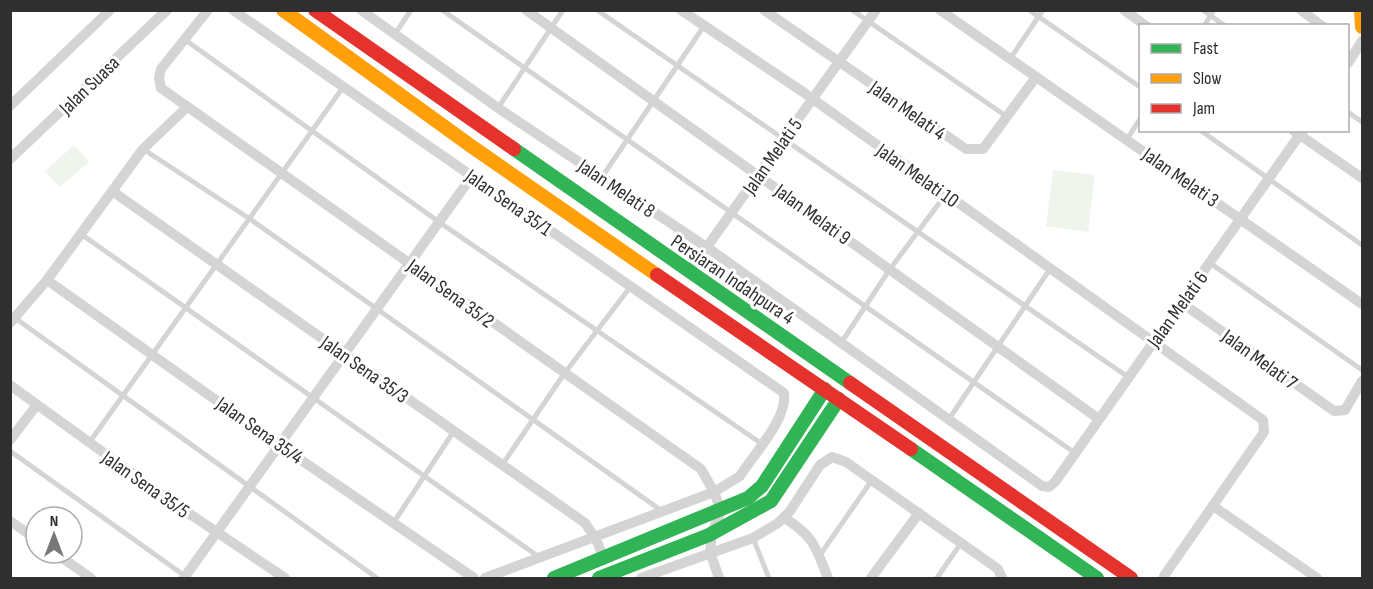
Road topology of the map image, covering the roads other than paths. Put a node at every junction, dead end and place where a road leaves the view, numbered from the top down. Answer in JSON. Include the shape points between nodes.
{"nodes":[{"id":1,"x":167,"y":10,"type":"edge"},
{"id":2,"x":208,"y":10,"type":"edge"},
{"id":3,"x":233,"y":10,"type":"edge"},
{"id":4,"x":283,"y":10,"type":"edge"},
{"id":5,"x":315,"y":10,"type":"edge"},
{"id":6,"x":361,"y":10,"type":"edge"},
{"id":7,"x":411,"y":10,"type":"edge"},
{"id":8,"x":442,"y":10,"type":"edge"},
{"id":9,"x":526,"y":10,"type":"edge"},
{"id":10,"x":563,"y":10,"type":"edge"},
{"id":11,"x":597,"y":10,"type":"edge"},
{"id":12,"x":681,"y":10,"type":"edge"},
{"id":13,"x":764,"y":10,"type":"edge"},
{"id":14,"x":852,"y":10,"type":"edge"},
{"id":15,"x":876,"y":10,"type":"edge"},
{"id":16,"x":940,"y":10,"type":"edge"},
{"id":17,"x":1029,"y":10,"type":"edge"},
{"id":18,"x":1043,"y":10,"type":"edge"},
{"id":19,"x":1124,"y":10,"type":"edge"},
{"id":20,"x":1203,"y":10,"type":"edge"},
{"id":21,"x":1301,"y":10,"type":"edge"},
{"id":22,"x":107,"y":11,"type":"edge"},
{"id":23,"x":1212,"y":13,"type":"edge"},
{"id":24,"x":1039,"y":17,"type":"junction"},
{"id":25,"x":868,"y":22,"type":"junction"},
{"id":26,"x":1143,"y":24,"type":"edge"},
{"id":27,"x":1223,"y":24,"type":"edge"},
{"id":28,"x":1319,"y":24,"type":"edge"},
{"id":29,"x":704,"y":26,"type":"junction"},
{"id":30,"x":551,"y":28,"type":"junction"},
{"id":31,"x":394,"y":35,"type":"junction"},
{"id":32,"x":184,"y":39,"type":"junction"},
{"id":33,"x":1357,"y":47,"type":"edge"},
{"id":34,"x":1010,"y":59,"type":"junction"},
{"id":35,"x":1349,"y":60,"type":"edge"},
{"id":36,"x":839,"y":62,"type":"junction"},
{"id":37,"x":678,"y":66,"type":"junction"},
{"id":38,"x":524,"y":68,"type":"junction"},
{"id":39,"x":1036,"y":77,"type":"junction"},
{"id":40,"x":344,"y":86,"type":"junction"},
{"id":41,"x":1139,"y":86,"type":"edge"},
{"id":42,"x":812,"y":99,"type":"junction"},
{"id":43,"x":653,"y":102,"type":"junction"},
{"id":44,"x":10,"y":106,"type":"edge"},
{"id":45,"x":186,"y":108,"type":"junction"},
{"id":46,"x":498,"y":108,"type":"junction"},
{"id":47,"x":1349,"y":113,"type":"edge"},
{"id":48,"x":1007,"y":117,"type":"junction"},
{"id":49,"x":1139,"y":121,"type":"edge"},
{"id":50,"x":1362,"y":122,"type":"edge"},
{"id":51,"x":312,"y":130,"type":"junction"},
{"id":52,"x":1203,"y":132,"type":"edge"},
{"id":53,"x":1299,"y":132,"type":"edge"},
{"id":54,"x":785,"y":138,"type":"junction"},
{"id":55,"x":1127,"y":139,"type":"junction"},
{"id":56,"x":626,"y":141,"type":"junction"},
{"id":57,"x":143,"y":149,"type":"junction"},
{"id":58,"x":10,"y":159,"type":"edge"},
{"id":59,"x":282,"y":173,"type":"junction"},
{"id":60,"x":472,"y":176,"type":"junction"},
{"id":61,"x":759,"y":176,"type":"junction"},
{"id":62,"x":602,"y":178,"type":"junction"},
{"id":63,"x":1362,"y":178,"type":"edge"},
{"id":64,"x":1268,"y":181,"type":"junction"},
{"id":65,"x":112,"y":191,"type":"junction"},
{"id":66,"x":946,"y":194,"type":"junction"},
{"id":67,"x":732,"y":213,"type":"junction"},
{"id":68,"x":1241,"y":218,"type":"junction"},
{"id":69,"x":250,"y":219,"type":"junction"},
{"id":70,"x":439,"y":222,"type":"junction"},
{"id":71,"x":918,"y":232,"type":"junction"},
{"id":72,"x":80,"y":233,"type":"junction"},
{"id":73,"x":1362,"y":246,"type":"edge"},
{"id":74,"x":708,"y":248,"type":"junction"},
{"id":75,"x":409,"y":263,"type":"junction"},
{"id":76,"x":1210,"y":263,"type":"junction"},
{"id":77,"x":218,"y":265,"type":"junction"},
{"id":78,"x":890,"y":269,"type":"junction"},
{"id":79,"x":1050,"y":269,"type":"junction"},
{"id":80,"x":689,"y":273,"type":"junction"},
{"id":81,"x":47,"y":280,"type":"junction"},
{"id":82,"x":631,"y":286,"type":"junction"},
{"id":83,"x":1182,"y":303,"type":"junction"},
{"id":84,"x":1362,"y":304,"type":"edge"},
{"id":85,"x":1025,"y":307,"type":"junction"},
{"id":86,"x":186,"y":308,"type":"junction"},
{"id":87,"x":864,"y":308,"type":"junction"},
{"id":88,"x":377,"y":309,"type":"junction"},
{"id":89,"x":13,"y":321,"type":"edge"},
{"id":90,"x":596,"y":331,"type":"junction"},
{"id":91,"x":1153,"y":342,"type":"junction"},
{"id":92,"x":840,"y":344,"type":"junction"},
{"id":93,"x":999,"y":346,"type":"junction"},
{"id":94,"x":153,"y":354,"type":"junction"},
{"id":95,"x":345,"y":354,"type":"junction"},
{"id":96,"x":1362,"y":370,"type":"edge"},
{"id":97,"x":564,"y":374,"type":"junction"},
{"id":98,"x":1128,"y":377,"type":"junction"},
{"id":99,"x":1362,"y":381,"type":"edge"},
{"id":100,"x":974,"y":382,"type":"junction"},
{"id":101,"x":10,"y":385,"type":"edge"},
{"id":102,"x":825,"y":389,"type":"junction"},
{"id":103,"x":123,"y":395,"type":"junction"},
{"id":104,"x":313,"y":397,"type":"junction"},
{"id":105,"x":839,"y":399,"type":"junction"},
{"id":106,"x":36,"y":406,"type":"junction"},
{"id":107,"x":534,"y":419,"type":"junction"},
{"id":108,"x":1099,"y":419,"type":"junction"},
{"id":109,"x":948,"y":421,"type":"junction"},
{"id":110,"x":454,"y":431,"type":"junction"},
{"id":111,"x":10,"y":440,"type":"edge"},
{"id":112,"x":88,"y":443,"type":"junction"},
{"id":113,"x":762,"y":444,"type":"junction"},
{"id":114,"x":279,"y":445,"type":"junction"},
{"id":115,"x":10,"y":451,"type":"edge"},
{"id":116,"x":1075,"y":453,"type":"junction"},
{"id":117,"x":502,"y":465,"type":"junction"},
{"id":118,"x":424,"y":476,"type":"junction"},
{"id":119,"x":872,"y":480,"type":"junction"},
{"id":120,"x":250,"y":487,"type":"junction"},
{"id":121,"x":1049,"y":487,"type":"joint"},
{"id":122,"x":714,"y":492,"type":"junction"},
{"id":123,"x":1213,"y":506,"type":"junction"},
{"id":124,"x":721,"y":511,"type":"junction"},
{"id":125,"x":663,"y":512,"type":"junction"},
{"id":126,"x":919,"y":513,"type":"junction"},
{"id":127,"x":785,"y":518,"type":"junction"},
{"id":128,"x":10,"y":521,"type":"edge"},
{"id":129,"x":394,"y":522,"type":"junction"},
{"id":130,"x":24,"y":531,"type":"edge"},
{"id":131,"x":216,"y":533,"type":"junction"},
{"id":132,"x":712,"y":533,"type":"junction"},
{"id":133,"x":753,"y":538,"type":"junction"},
{"id":134,"x":596,"y":539,"type":"junction"},
{"id":135,"x":961,"y":543,"type":"junction"},
{"id":136,"x":710,"y":552,"type":"junction"},
{"id":137,"x":819,"y":556,"type":"junction"},
{"id":138,"x":540,"y":558,"type":"junction"},
{"id":139,"x":604,"y":559,"type":"junction"},
{"id":140,"x":72,"y":565,"type":"edge"},
{"id":141,"x":1164,"y":576,"type":"dead end"},
{"id":142,"x":648,"y":577,"type":"edge"},
{"id":143,"x":186,"y":578,"type":"edge"},
{"id":144,"x":91,"y":579,"type":"edge"},
{"id":145,"x":285,"y":579,"type":"edge"},
{"id":146,"x":377,"y":579,"type":"edge"},
{"id":147,"x":474,"y":579,"type":"edge"},
{"id":148,"x":485,"y":579,"type":"edge"},
{"id":149,"x":554,"y":579,"type":"edge"},
{"id":150,"x":598,"y":579,"type":"edge"},
{"id":151,"x":719,"y":579,"type":"edge"},
{"id":152,"x":769,"y":579,"type":"edge"},
{"id":153,"x":828,"y":579,"type":"edge"},
{"id":154,"x":871,"y":579,"type":"edge"},
{"id":155,"x":937,"y":579,"type":"edge"},
{"id":156,"x":1002,"y":579,"type":"edge"},
{"id":157,"x":1097,"y":579,"type":"edge"},
{"id":158,"x":1131,"y":579,"type":"edge"},
{"id":159,"x":1317,"y":579,"type":"edge"}],
"edges":[{"from":1,"to":58,"type":"street","name":"Jalan Suasa"},
{"from":2,"to":32,"type":"street"},
{"from":3,"to":40,"type":"street","name":"Jalan Sena 35/1"},
{"from":4,"to":102,"type":"street","name":"Persiaran Indahpura 4","via":[[471,146]]},
{"from":5,"to":80,"type":"street","name":"Persiaran Indahpura 4"},
{"from":6,"to":31,"type":"street","name":"Jalan Melati 8"},
{"from":7,"to":31,"type":"lane"},
{"from":8,"to":38,"type":"lane"},
{"from":9,"to":30,"type":"street","name":"Jalan Melati 9"},
{"from":10,"to":30,"type":"lane"},
{"from":11,"to":37,"type":"lane"},
{"from":12,"to":29,"type":"street","name":"Jalan Melati 10"},
{"from":13,"to":36,"type":"street","name":"Jalan Melati 4"},
{"from":14,"to":25,"type":"lane"},
{"from":15,"to":25,"type":"street","name":"Jalan Melati 5"},
{"from":16,"to":34,"type":"street","name":"Jalan Melati 3"},
{"from":17,"to":24,"type":"lane"},
{"from":18,"to":24,"type":"lane"},
{"from":19,"to":26,"type":"street"},
{"from":20,"to":23,"type":"lane"},
{"from":21,"to":28,"type":"street"},
{"from":22,"to":44,"type":"street"},
{"from":23,"to":27,"type":"lane"},
{"from":24,"to":34,"type":"lane"},
{"from":24,"to":41,"type":"lane"},
{"from":25,"to":36,"type":"street","name":"Jalan Melati 5"},
{"from":25,"to":48,"type":"lane"},
{"from":29,"to":37,"type":"lane"},
{"from":29,"to":42,"type":"street","name":"Jalan Melati 10"},
{"from":30,"to":38,"type":"lane"},
{"from":30,"to":43,"type":"street","name":"Jalan Melati 9"},
{"from":31,"to":46,"type":"street","name":"Jalan Melati 8"},
{"from":32,"to":45,"type":"street","name":"Jalan Sena 35/2","via":[[161,69],[159,78],[161,88]]},
{"from":32,"to":51,"type":"lane"},
{"from":33,"to":35,"type":"street"},
{"from":34,"to":39,"type":"street","name":"Jalan Melati 3"},
{"from":36,"to":42,"type":"street","name":"Jalan Melati 5"},
{"from":36,"to":48,"type":"street","name":"Jalan Melati 4","via":[[966,149],[983,149]]},
{"from":37,"to":43,"type":"lane"},
{"from":37,"to":54,"type":"lane"},
{"from":38,"to":46,"type":"lane"},
{"from":38,"to":56,"type":"lane"},
{"from":39,"to":48,"type":"street","name":"Jalan Melati 4"},
{"from":39,"to":55,"type":"street","name":"Jalan Melati 3"},
{"from":40,"to":51,"type":"lane"},
{"from":40,"to":60,"type":"street","name":"Jalan Sena 35/1"},
{"from":42,"to":54,"type":"street","name":"Jalan Melati 5"},
{"from":42,"to":66,"type":"street","name":"Jalan Melati 10"},
{"from":43,"to":56,"type":"lane"},
{"from":43,"to":61,"type":"street","name":"Jalan Melati 9"},
{"from":45,"to":57,"type":"street"},
{"from":45,"to":59,"type":"street","name":"Jalan Sena 35/2"},
{"from":46,"to":62,"type":"street","name":"Jalan Melati 8"},
{"from":47,"to":50,"type":"lane"},
{"from":49,"to":55,"type":"lane"},
{"from":51,"to":59,"type":"lane"},
{"from":51,"to":70,"type":"lane"},
{"from":52,"to":64,"type":"lane"},
{"from":53,"to":63,"type":"street"},
{"from":53,"to":64,"type":"street","name":"Jalan Melati 6"},
{"from":54,"to":61,"type":"street","name":"Jalan Melati 5"},
{"from":54,"to":71,"type":"lane"},
{"from":55,"to":68,"type":"street","name":"Jalan Melati 3"},
{"from":56,"to":62,"type":"lane"},
{"from":56,"to":67,"type":"lane"},
{"from":57,"to":65,"type":"street"},
{"from":57,"to":69,"type":"lane"},
{"from":59,"to":69,"type":"lane"},
{"from":59,"to":75,"type":"street","name":"Jalan Sena 35/2"},
{"from":60,"to":70,"type":"street"},
{"from":60,"to":82,"type":"street","name":"Jalan Sena 35/1"},
{"from":61,"to":67,"type":"street","name":"Jalan Melati 5"},
{"from":61,"to":78,"type":"street","name":"Jalan Melati 9"},
{"from":62,"to":74,"type":"street","name":"Jalan Melati 8"},
{"from":64,"to":68,"type":"street","name":"Jalan Melati 6"},
{"from":64,"to":73,"type":"lane"},
{"from":65,"to":72,"type":"street"},
{"from":65,"to":77,"type":"street","name":"Jalan Sena 35/3"},
{"from":66,"to":71,"type":"lane"},
{"from":66,"to":79,"type":"street","name":"Jalan Melati 10"},
{"from":67,"to":74,"type":"street","name":"Jalan Melati 5"},
{"from":67,"to":87,"type":"lane"},
{"from":68,"to":76,"type":"street","name":"Jalan Melati 6"},
{"from":68,"to":84,"type":"street","name":"Jalan Melati 3"},
{"from":69,"to":77,"type":"lane"},
{"from":69,"to":88,"type":"lane"},
{"from":70,"to":75,"type":"street"},
{"from":70,"to":90,"type":"lane"},
{"from":71,"to":78,"type":"lane"},
{"from":71,"to":85,"type":"lane"},
{"from":72,"to":81,"type":"street"},
{"from":72,"to":86,"type":"lane"},
{"from":74,"to":80,"type":"street","name":"Jalan Melati 5"},
{"from":74,"to":92,"type":"street","name":"Jalan Melati 8"},
{"from":75,"to":88,"type":"street"},
{"from":75,"to":97,"type":"street","name":"Jalan Sena 35/2"},
{"from":76,"to":83,"type":"street","name":"Jalan Melati 6"},
{"from":76,"to":96,"type":"lane"},
{"from":77,"to":86,"type":"lane"},
{"from":77,"to":95,"type":"street","name":"Jalan Sena 35/3"},
{"from":78,"to":87,"type":"lane"},
{"from":78,"to":93,"type":"street","name":"Jalan Melati 9"},
{"from":79,"to":85,"type":"lane"},
{"from":79,"to":91,"type":"street","name":"Jalan Melati 10"},
{"from":80,"to":158,"type":"street","name":"Persiaran Indahpura 4"},
{"from":81,"to":89,"type":"street"},
{"from":81,"to":94,"type":"street","name":"Jalan Sena 35/4"},
{"from":82,"to":90,"type":"lane"},
{"from":82,"to":113,"type":"street","name":"Jalan Sena 35/1","via":[[784,393],[786,405]]},
{"from":83,"to":91,"type":"street","name":"Jalan Melati 6"},
{"from":83,"to":99,"type":"street","name":"Jalan Melati 7","via":[[1329,408],[1341,412]]},
{"from":85,"to":93,"type":"lane"},
{"from":85,"to":98,"type":"lane"},
{"from":86,"to":94,"type":"lane"},
{"from":86,"to":104,"type":"lane"},
{"from":87,"to":92,"type":"lane"},
{"from":87,"to":100,"type":"lane"},
{"from":88,"to":95,"type":"street"},
{"from":88,"to":107,"type":"lane"},
{"from":89,"to":103,"type":"lane"},
{"from":90,"to":97,"type":"lane"},
{"from":90,"to":113,"type":"lane"},
{"from":91,"to":98,"type":"street","name":"Jalan Melati 6"},
{"from":91,"to":123,"type":"street","name":"Jalan Melati 10","via":[[1263,420],[1264,432]]},
{"from":92,"to":109,"type":"street","name":"Jalan Melati 8"},
{"from":93,"to":100,"type":"lane"},
{"from":93,"to":108,"type":"street","name":"Jalan Melati 9"},
{"from":94,"to":103,"type":"lane"},
{"from":94,"to":114,"type":"street","name":"Jalan Sena 35/4"},
{"from":95,"to":104,"type":"street"},
{"from":95,"to":110,"type":"street","name":"Jalan Sena 35/3"},
{"from":97,"to":107,"type":"lane"},
{"from":97,"to":122,"type":"street","name":"Jalan Sena 35/2","via":[[701,469]]},
{"from":98,"to":108,"type":"street","name":"Jalan Melati 6"},
{"from":100,"to":109,"type":"lane"},
{"from":100,"to":116,"type":"lane"},
{"from":101,"to":106,"type":"street","name":"Jalan Sena 35/5"},
{"from":102,"to":105,"type":"street","name":"Persiaran Indahpura 4"},
{"from":102,"to":124,"type":"street","via":[[762,486]]},
{"from":103,"to":112,"type":"lane"},
{"from":103,"to":120,"type":"lane"},
{"from":104,"to":114,"type":"street"},
{"from":104,"to":118,"type":"lane"},
{"from":105,"to":132,"type":"street","via":[[771,501]]},
{"from":105,"to":157,"type":"street","name":"Persiaran Indahpura 4"},
{"from":106,"to":111,"type":"street"},
{"from":106,"to":112,"type":"street","name":"Jalan Sena 35/5"},
{"from":107,"to":117,"type":"lane"},
{"from":107,"to":125,"type":"lane"},
{"from":108,"to":116,"type":"street","name":"Jalan Melati 6"},
{"from":109,"to":121,"type":"street","name":"Jalan Melati 8","via":[[1035,482]]},
{"from":110,"to":117,"type":"street","name":"Jalan Sena 35/3"},
{"from":110,"to":118,"type":"lane"},
{"from":112,"to":131,"type":"street","name":"Jalan Sena 35/5"},
{"from":113,"to":122,"type":"street","via":[[740,476]]},
{"from":114,"to":120,"type":"street"},
{"from":114,"to":129,"type":"street","name":"Jalan Sena 35/4"},
{"from":115,"to":143,"type":"lane"},
{"from":116,"to":121,"type":"street","name":"Jalan Melati 6"},
{"from":117,"to":134,"type":"street","name":"Jalan Sena 35/3","via":[[585,522]]},
{"from":118,"to":129,"type":"lane"},
{"from":118,"to":138,"type":"lane"},
{"from":119,"to":126,"type":"street"},
{"from":119,"to":127,"type":"street","via":[[840,458],[826,459]]},
{"from":119,"to":137,"type":"lane"},
{"from":120,"to":131,"type":"street"},
{"from":120,"to":146,"type":"lane"},
{"from":122,"to":124,"type":"street","name":"Jalan Sena 35/2"},
{"from":122,"to":125,"type":"street"},
{"from":123,"to":141,"type":"street","name":"Jalan Melati 10"},
{"from":123,"to":159,"type":"street"},
{"from":124,"to":132,"type":"street"},
{"from":124,"to":139,"type":"street"},
{"from":125,"to":134,"type":"street"},
{"from":126,"to":135,"type":"street"},
{"from":126,"to":154,"type":"street"},
{"from":127,"to":133,"type":"street"},
{"from":127,"to":137,"type":"street","via":[[807,533]]},
{"from":128,"to":130,"type":"street"},
{"from":129,"to":147,"type":"street","name":"Jalan Sena 35/4"},
{"from":131,"to":143,"type":"street"},
{"from":131,"to":145,"type":"street","name":"Jalan Sena 35/5"},
{"from":132,"to":136,"type":"street"},
{"from":132,"to":150,"type":"street"},
{"from":133,"to":136,"type":"street"},
{"from":133,"to":152,"type":"lane"},
{"from":134,"to":138,"type":"street"},
{"from":134,"to":139,"type":"street","name":"Jalan Sena 35/3"},
{"from":135,"to":155,"type":"lane"},
{"from":135,"to":156,"type":"street","via":[[998,569]]},
{"from":136,"to":142,"type":"street"},
{"from":136,"to":151,"type":"street"},
{"from":137,"to":153,"type":"street"},
{"from":138,"to":148,"type":"street"},
{"from":139,"to":149,"type":"street"},
{"from":140,"to":144,"type":"street"}]}
